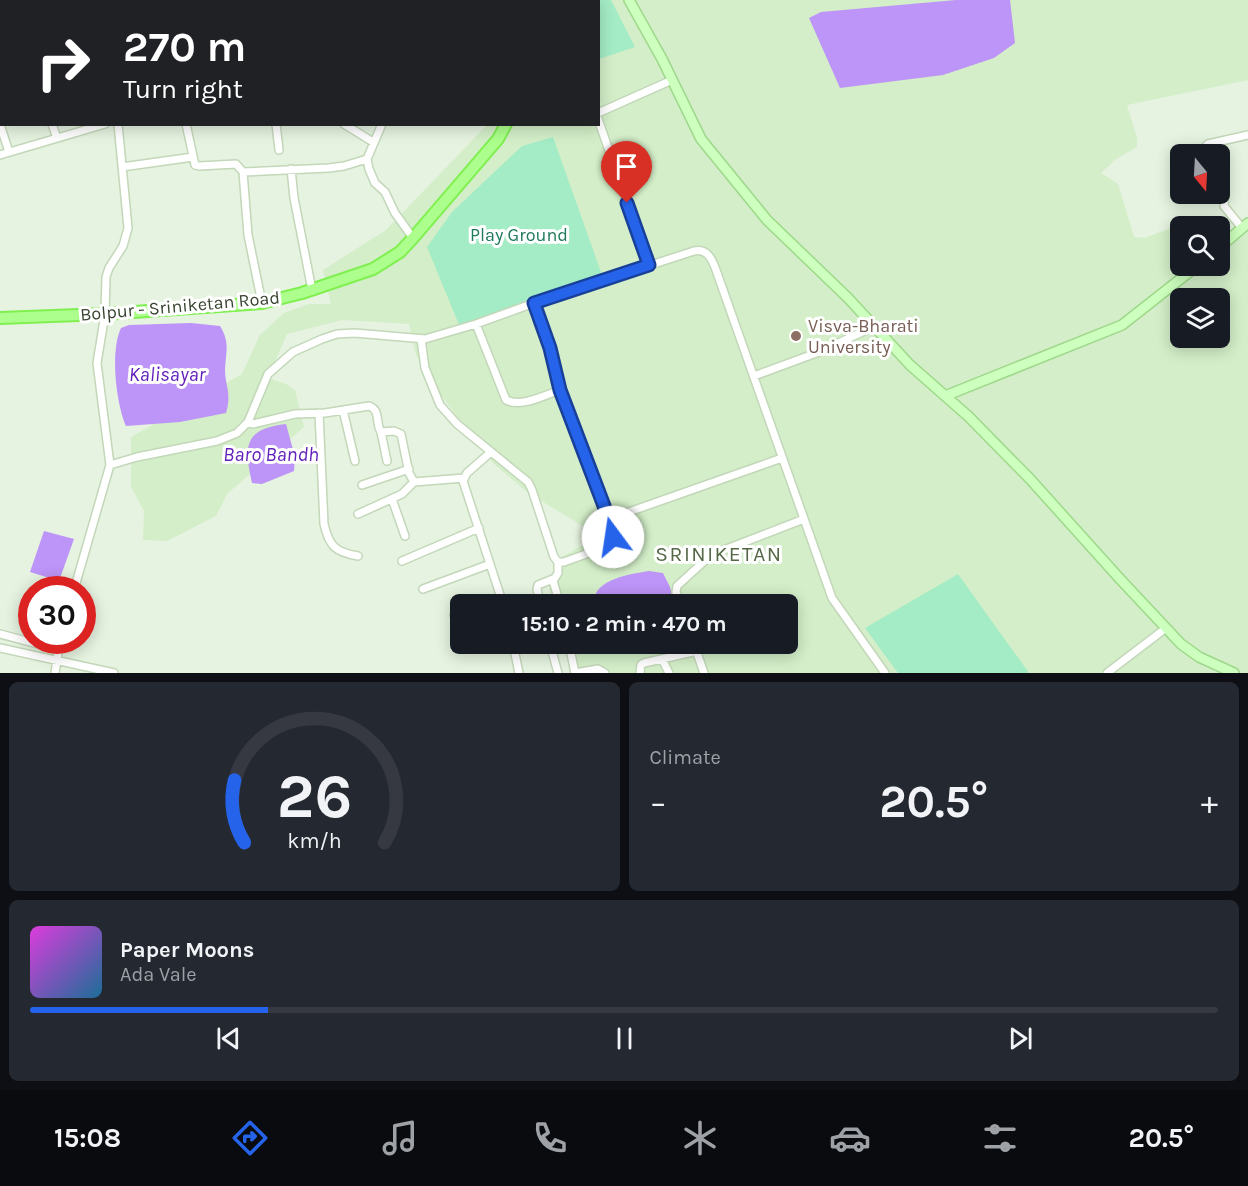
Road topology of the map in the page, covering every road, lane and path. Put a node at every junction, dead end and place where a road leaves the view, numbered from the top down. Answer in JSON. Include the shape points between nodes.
{"nodes":[{"id":1,"x":629,"y":0,"type":"edge"},
{"id":2,"x":672,"y":80,"type":"junction"},
{"id":3,"x":600,"y":112,"type":"edge"},
{"id":4,"x":600,"y":125,"type":"edge"},
{"id":5,"x":1,"y":126,"type":"edge"},
{"id":6,"x":53,"y":126,"type":"edge"},
{"id":7,"x":98,"y":126,"type":"edge"},
{"id":8,"x":118,"y":126,"type":"edge"},
{"id":9,"x":186,"y":126,"type":"edge"},
{"id":10,"x":276,"y":126,"type":"edge"},
{"id":11,"x":347,"y":126,"type":"edge"},
{"id":12,"x":381,"y":126,"type":"edge"},
{"id":13,"x":505,"y":126,"type":"edge"},
{"id":14,"x":1248,"y":135,"type":"edge"},
{"id":15,"x":57,"y":138,"type":"junction"},
{"id":16,"x":373,"y":142,"type":"junction"},
{"id":17,"x":1208,"y":144,"type":"edge"},
{"id":18,"x":279,"y":150,"type":"dead end"},
{"id":19,"x":9,"y":152,"type":"junction"},
{"id":20,"x":0,"y":155,"type":"edge"},
{"id":21,"x":193,"y":157,"type":"junction"},
{"id":22,"x":367,"y":159,"type":"junction"},
{"id":23,"x":122,"y":167,"type":"junction"},
{"id":24,"x":291,"y":169,"type":"junction"},
{"id":25,"x":243,"y":172,"type":"junction"},
{"id":26,"x":1224,"y":204,"type":"edge"},
{"id":27,"x":1245,"y":226,"type":"edge"},
{"id":28,"x":413,"y":238,"type":"junction"},
{"id":29,"x":1230,"y":239,"type":"edge"},
{"id":30,"x":649,"y":265,"type":"junction"},
{"id":31,"x":1184,"y":276,"type":"edge"},
{"id":32,"x":312,"y":290,"type":"junction"},
{"id":33,"x":262,"y":303,"type":"junction"},
{"id":34,"x":534,"y":303,"type":"junction"},
{"id":35,"x":105,"y":314,"type":"junction"},
{"id":36,"x":0,"y":318,"type":"edge"},
{"id":37,"x":476,"y":324,"type":"junction"},
{"id":38,"x":875,"y":326,"type":"junction"},
{"id":39,"x":421,"y":339,"type":"junction"},
{"id":40,"x":754,"y":376,"type":"junction"},
{"id":41,"x":560,"y":390,"type":"junction"},
{"id":42,"x":945,"y":396,"type":"junction"},
{"id":43,"x":343,"y":410,"type":"junction"},
{"id":44,"x":319,"y":413,"type":"junction"},
{"id":45,"x":248,"y":422,"type":"junction"},
{"id":46,"x":381,"y":432,"type":"junction"},
{"id":47,"x":491,"y":452,"type":"junction"},
{"id":48,"x":783,"y":458,"type":"junction"},
{"id":49,"x":355,"y":461,"type":"dead end"},
{"id":50,"x":387,"y":461,"type":"dead end"},
{"id":51,"x":110,"y":465,"type":"junction"},
{"id":52,"x":408,"y":469,"type":"junction"},
{"id":53,"x":464,"y":478,"type":"junction"},
{"id":54,"x":414,"y":482,"type":"junction"},
{"id":55,"x":362,"y":485,"type":"dead end"},
{"id":56,"x":392,"y":499,"type":"junction"},
{"id":57,"x":358,"y":514,"type":"dead end"},
{"id":58,"x":609,"y":519,"type":"junction"},
{"id":59,"x":804,"y":519,"type":"junction"},
{"id":60,"x":479,"y":528,"type":"junction"},
{"id":61,"x":405,"y":537,"type":"dead end"},
{"id":62,"x":358,"y":556,"type":"dead end"},
{"id":63,"x":402,"y":561,"type":"dead end"},
{"id":64,"x":558,"y":562,"type":"junction"},
{"id":65,"x":490,"y":564,"type":"junction"},
{"id":66,"x":78,"y":576,"type":"edge"},
{"id":67,"x":553,"y":579,"type":"junction"},
{"id":68,"x":423,"y":589,"type":"dead end"},
{"id":69,"x":499,"y":594,"type":"edge"},
{"id":70,"x":538,"y":594,"type":"edge"},
{"id":71,"x":557,"y":594,"type":"edge"},
{"id":72,"x":677,"y":594,"type":"edge"},
{"id":73,"x":1166,"y":628,"type":"junction"},
{"id":74,"x":0,"y":634,"type":"edge"},
{"id":75,"x":18,"y":639,"type":"edge"},
{"id":76,"x":0,"y":648,"type":"edge"},
{"id":77,"x":56,"y":654,"type":"edge"},
{"id":78,"x":515,"y":654,"type":"edge"},
{"id":79,"x":553,"y":654,"type":"edge"},
{"id":80,"x":571,"y":654,"type":"edge"},
{"id":81,"x":677,"y":654,"type":"edge"},
{"id":82,"x":697,"y":654,"type":"edge"},
{"id":83,"x":55,"y":660,"type":"junction"},
{"id":84,"x":662,"y":660,"type":"junction"},
{"id":85,"x":55,"y":673,"type":"edge"},
{"id":86,"x":114,"y":673,"type":"edge"},
{"id":87,"x":519,"y":673,"type":"edge"},
{"id":88,"x":558,"y":673,"type":"edge"},
{"id":89,"x":575,"y":673,"type":"edge"},
{"id":90,"x":605,"y":673,"type":"edge"},
{"id":91,"x":640,"y":673,"type":"edge"},
{"id":92,"x":669,"y":673,"type":"edge"},
{"id":93,"x":704,"y":673,"type":"edge"},
{"id":94,"x":885,"y":673,"type":"edge"},
{"id":95,"x":1107,"y":673,"type":"edge"},
{"id":96,"x":1234,"y":673,"type":"edge"}],
"edges":[{"from":1,"to":2,"type":"main road"},
{"from":2,"to":3,"type":"street"},
{"from":2,"to":38,"type":"main road","via":[[701,139],[767,220]]},
{"from":4,"to":30,"type":"street"},
{"from":5,"to":19,"type":"street"},
{"from":6,"to":15,"type":"street"},
{"from":7,"to":15,"type":"street"},
{"from":8,"to":23,"type":"street"},
{"from":9,"to":21,"type":"street"},
{"from":10,"to":18,"type":"street"},
{"from":11,"to":16,"type":"street"},
{"from":12,"to":16,"type":"street"},
{"from":13,"to":28,"type":"main road","name":"Bolpur - Sriniketan Road"},
{"from":14,"to":17,"type":"street"},
{"from":15,"to":19,"type":"street"},
{"from":16,"to":22,"type":"street"},
{"from":19,"to":20,"type":"street"},
{"from":21,"to":23,"type":"street"},
{"from":21,"to":25,"type":"street","via":[[197,166],[236,164]]},
{"from":22,"to":24,"type":"street","via":[[329,168]]},
{"from":22,"to":28,"type":"street","via":[[375,183],[385,192]]},
{"from":23,"to":35,"type":"street","via":[[128,228],[106,277]]},
{"from":24,"to":25,"type":"street"},
{"from":24,"to":32,"type":"street"},
{"from":25,"to":33,"type":"street","via":[[248,235]]},
{"from":26,"to":27,"type":"street"},
{"from":27,"to":29,"type":"main road"},
{"from":28,"to":32,"type":"main road","name":"Bolpur - Sriniketan Road","via":[[400,252],[373,269]]},
{"from":30,"to":34,"type":"street"},
{"from":30,"to":40,"type":"street","via":[[698,250],[708,254]]},
{"from":31,"to":42,"type":"main road","via":[[1122,325]]},
{"from":32,"to":33,"type":"main road","name":"Bolpur - Sriniketan Road"},
{"from":33,"to":35,"type":"main road","name":"Bolpur - Sriniketan Road"},
{"from":34,"to":37,"type":"street"},
{"from":34,"to":41,"type":"street"},
{"from":35,"to":36,"type":"main road","name":"Bolpur - Sriniketan Road"},
{"from":35,"to":51,"type":"street","via":[[97,363]]},
{"from":37,"to":39,"type":"street"},
{"from":37,"to":41,"type":"street","via":[[506,400],[519,403]]},
{"from":38,"to":40,"type":"street"},
{"from":38,"to":42,"type":"main road","via":[[909,365]]},
{"from":39,"to":45,"type":"street","via":[[337,334],[293,352],[268,374]]},
{"from":39,"to":47,"type":"street","via":[[425,368],[440,405]]},
{"from":40,"to":48,"type":"street"},
{"from":41,"to":58,"type":"street"},
{"from":42,"to":73,"type":"main road","via":[[1030,479]]},
{"from":43,"to":44,"type":"street"},
{"from":43,"to":46,"type":"street","via":[[375,408]]},
{"from":43,"to":49,"type":"street"},
{"from":44,"to":45,"type":"street"},
{"from":44,"to":62,"type":"street","via":[[328,539],[345,554]]},
{"from":45,"to":51,"type":"street","via":[[229,437]]},
{"from":46,"to":50,"type":"street"},
{"from":46,"to":52,"type":"street","via":[[401,434]]},
{"from":47,"to":53,"type":"street"},
{"from":47,"to":64,"type":"street","via":[[528,482]]},
{"from":48,"to":58,"type":"street"},
{"from":48,"to":59,"type":"street"},
{"from":51,"to":66,"type":"street"},
{"from":52,"to":54,"type":"street"},
{"from":52,"to":55,"type":"street"},
{"from":53,"to":54,"type":"street"},
{"from":53,"to":60,"type":"street"},
{"from":54,"to":56,"type":"street"},
{"from":56,"to":57,"type":"street"},
{"from":56,"to":61,"type":"street"},
{"from":58,"to":64,"type":"street","via":[[613,537],[609,543]]},
{"from":59,"to":72,"type":"street","via":[[711,555],[677,586]]},
{"from":59,"to":94,"type":"street","via":[[832,598]]},
{"from":60,"to":63,"type":"street"},
{"from":60,"to":65,"type":"street"},
{"from":64,"to":67,"type":"street","via":[[558,573]]},
{"from":65,"to":68,"type":"street"},
{"from":65,"to":69,"type":"street"},
{"from":67,"to":70,"type":"street","via":[[538,585]]},
{"from":67,"to":71,"type":"street"},
{"from":73,"to":95,"type":"street"},
{"from":73,"to":96,"type":"main road","via":[[1199,657]]},
{"from":74,"to":75,"type":"street"},
{"from":76,"to":83,"type":"street"},
{"from":77,"to":83,"type":"street"},
{"from":78,"to":87,"type":"street"},
{"from":79,"to":88,"type":"street"},
{"from":80,"to":89,"type":"street"},
{"from":81,"to":84,"type":"street"},
{"from":82,"to":93,"type":"street"},
{"from":83,"to":85,"type":"street"},
{"from":83,"to":86,"type":"street"},
{"from":84,"to":91,"type":"street","via":[[644,663]]},
{"from":84,"to":92,"type":"street"},
{"from":89,"to":90,"type":"street","via":[[598,669]]}]}
